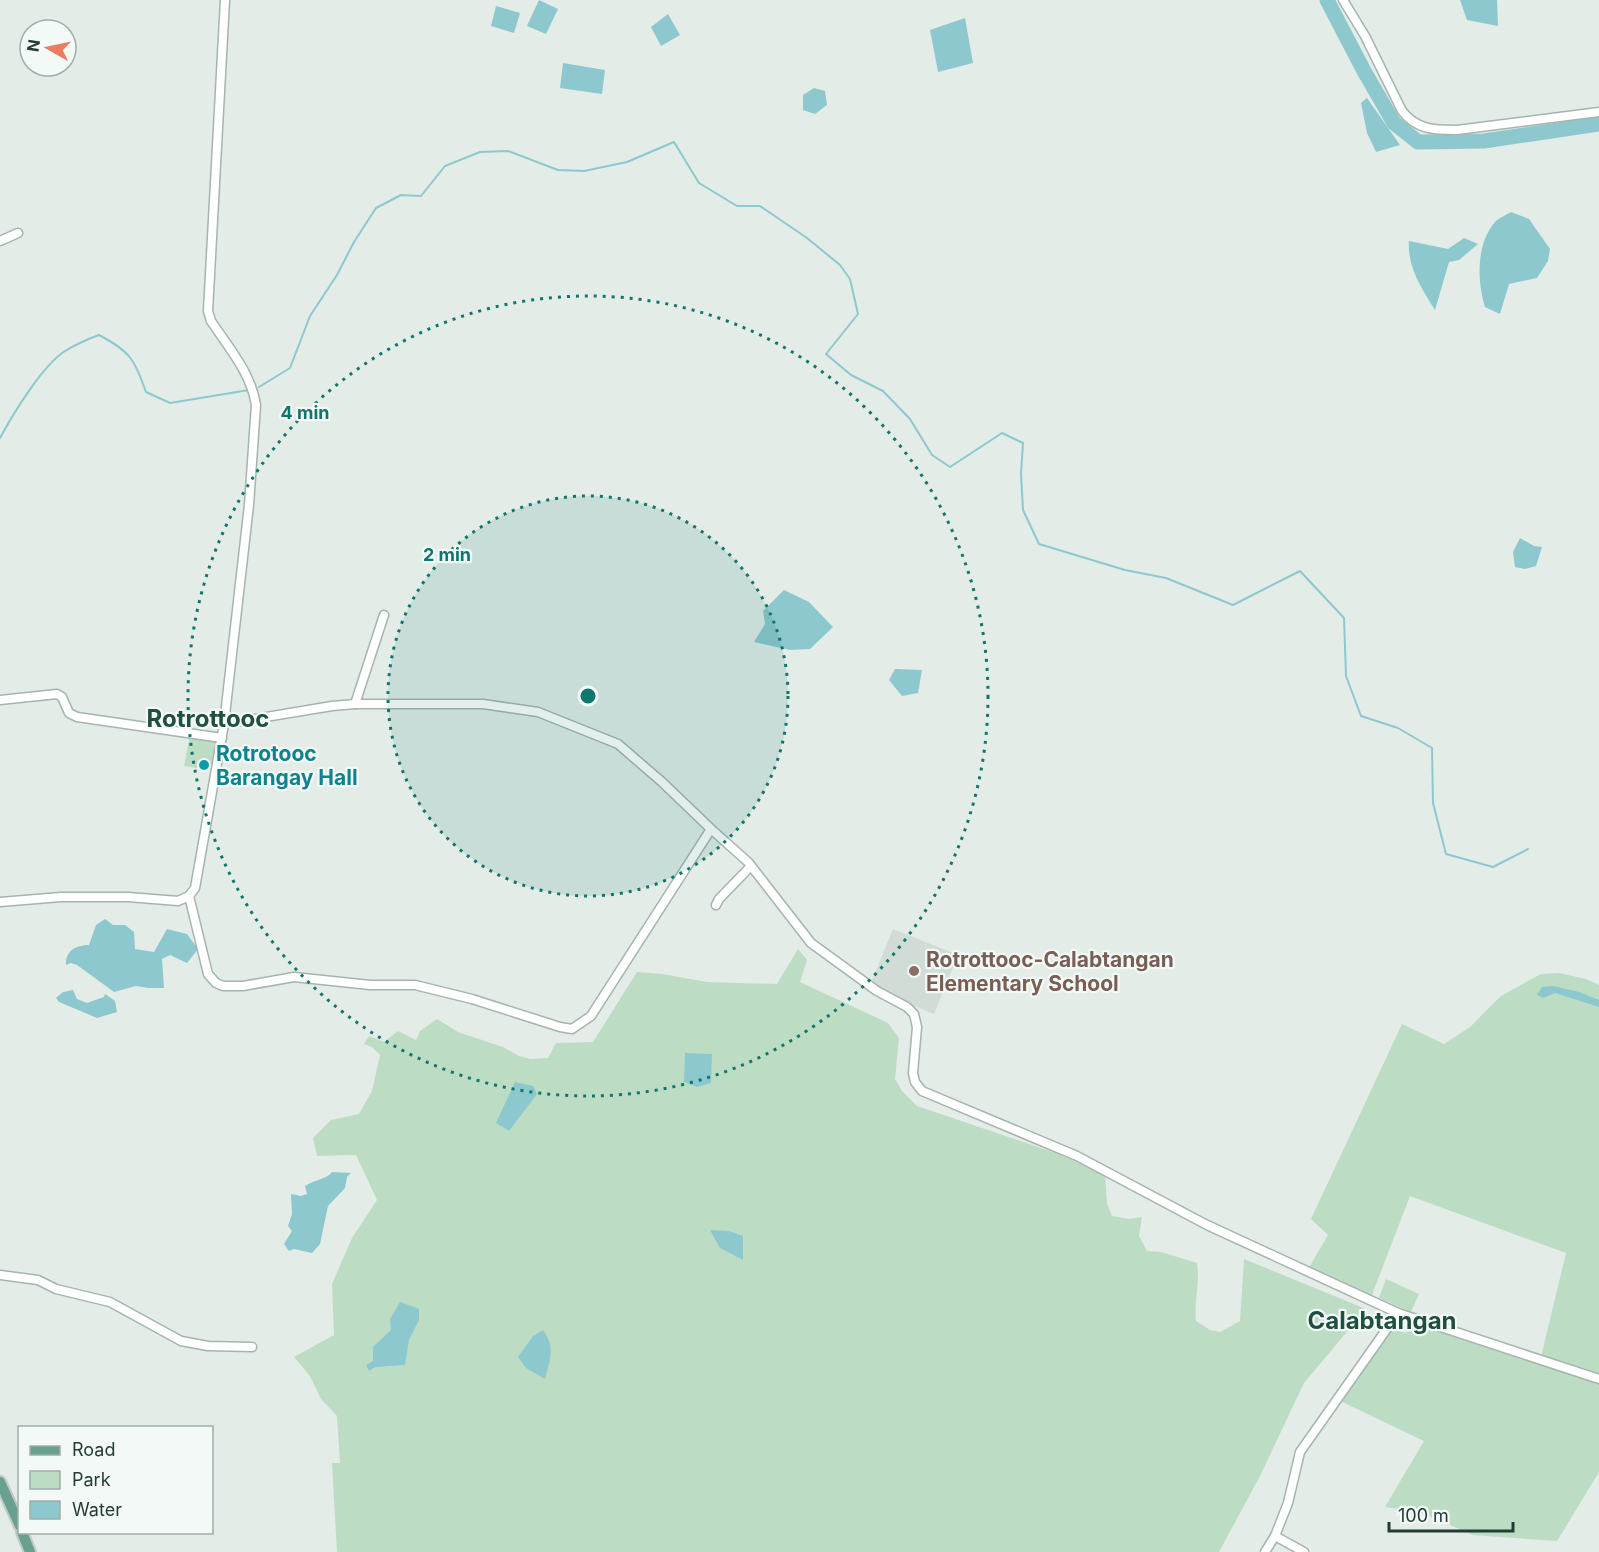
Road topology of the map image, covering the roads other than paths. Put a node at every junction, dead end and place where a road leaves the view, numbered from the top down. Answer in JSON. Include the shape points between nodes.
{"nodes":[{"id":1,"x":225,"y":0,"type":"edge"},
{"id":2,"x":1342,"y":0,"type":"edge"},
{"id":3,"x":1599,"y":112,"type":"edge"},
{"id":4,"x":18,"y":233,"type":"dead end"},
{"id":5,"x":0,"y":241,"type":"edge"},
{"id":6,"x":384,"y":615,"type":"dead end"},
{"id":7,"x":0,"y":700,"type":"edge"},
{"id":8,"x":355,"y":704,"type":"junction"},
{"id":9,"x":224,"y":724,"type":"junction"},
{"id":10,"x":222,"y":738,"type":"junction"},
{"id":11,"x":711,"y":829,"type":"junction"},
{"id":12,"x":751,"y":866,"type":"junction"},
{"id":13,"x":189,"y":896,"type":"junction"},
{"id":14,"x":0,"y":902,"type":"edge"},
{"id":15,"x":716,"y":905,"type":"dead end"},
{"id":16,"x":0,"y":1275,"type":"edge"},
{"id":17,"x":1398,"y":1313,"type":"junction"},
{"id":18,"x":252,"y":1347,"type":"dead end"},
{"id":19,"x":1599,"y":1379,"type":"edge"},
{"id":20,"x":0,"y":1482,"type":"edge"},
{"id":21,"x":18,"y":1522,"type":"edge"},
{"id":22,"x":22,"y":1534,"type":"edge"},
{"id":23,"x":1275,"y":1536,"type":"junction"},
{"id":24,"x":30,"y":1552,"type":"edge"},
{"id":25,"x":1265,"y":1552,"type":"edge"},
{"id":26,"x":1304,"y":1552,"type":"edge"}],
"edges":[{"from":1,"to":9,"type":"street","via":[[208,310],[211,321],[247,375],[256,405],[249,505]]},
{"from":2,"to":3,"type":"street","via":[[1365,36],[1402,111],[1420,127],[1457,130]]},
{"from":4,"to":5,"type":"street"},
{"from":6,"to":8,"type":"street"},
{"from":7,"to":10,"type":"street","via":[[57,694],[69,713],[77,717]]},
{"from":8,"to":9,"type":"street"},
{"from":8,"to":11,"type":"street","via":[[483,704],[538,712],[618,744]]},
{"from":9,"to":10,"type":"street"},
{"from":10,"to":13,"type":"street","via":[[195,888]]},
{"from":11,"to":12,"type":"street"},
{"from":11,"to":13,"type":"street","via":[[591,1016],[572,1029],[415,985],[294,977],[223,986],[208,974]]},
{"from":12,"to":15,"type":"street"},
{"from":12,"to":17,"type":"street","via":[[811,943],[914,1014],[917,1027],[913,1073],[922,1091],[1077,1156],[1207,1225]]},
{"from":13,"to":14,"type":"street","via":[[178,901],[61,897]]},
{"from":16,"to":18,"type":"street","via":[[38,1280],[56,1289],[110,1302],[181,1341]]},
{"from":17,"to":19,"type":"street"},
{"from":17,"to":23,"type":"street","via":[[1300,1452],[1288,1503]]},
{"from":20,"to":21,"type":"main road"},
{"from":22,"to":24,"type":"main road"},
{"from":23,"to":25,"type":"street"},
{"from":23,"to":26,"type":"street"}]}
